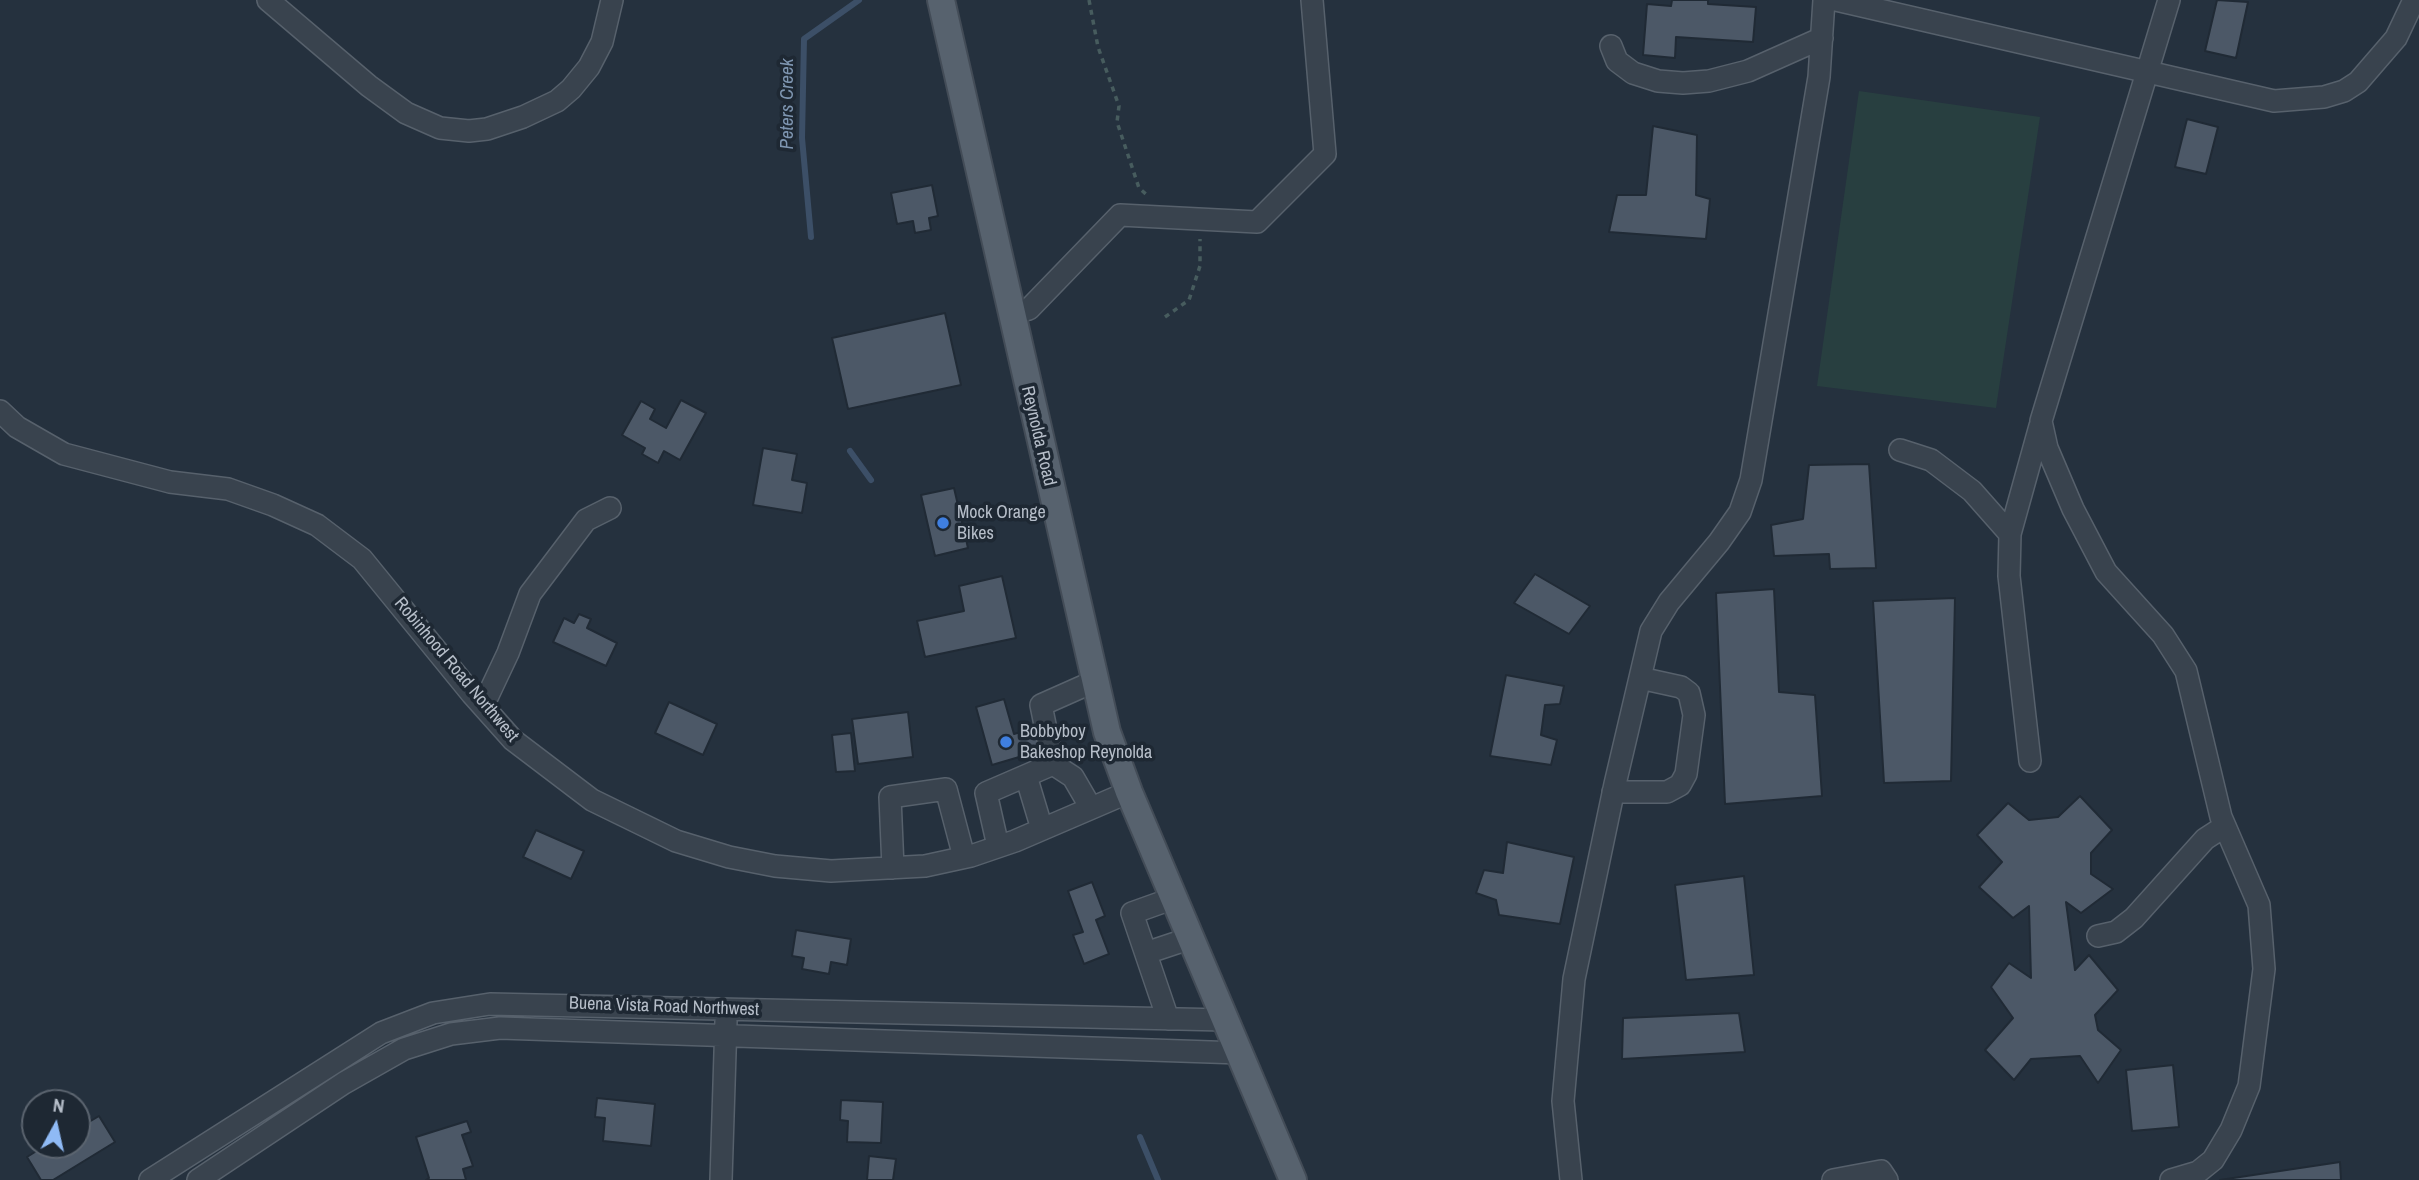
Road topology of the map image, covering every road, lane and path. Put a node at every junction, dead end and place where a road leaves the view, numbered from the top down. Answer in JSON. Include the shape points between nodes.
{"nodes":[{"id":1,"x":268,"y":0,"type":"edge"},
{"id":2,"x":612,"y":0,"type":"edge"},
{"id":3,"x":941,"y":0,"type":"edge"},
{"id":4,"x":1089,"y":0,"type":"edge"},
{"id":5,"x":1312,"y":0,"type":"edge"},
{"id":6,"x":1824,"y":0,"type":"edge"},
{"id":7,"x":1836,"y":0,"type":"edge"},
{"id":8,"x":2169,"y":0,"type":"edge"},
{"id":9,"x":2414,"y":0,"type":"edge"},
{"id":10,"x":1822,"y":37,"type":"junction"},
{"id":11,"x":1612,"y":46,"type":"dead end"},
{"id":12,"x":2146,"y":70,"type":"junction"},
{"id":13,"x":1154,"y":200,"type":"dead end"},
{"id":14,"x":1190,"y":216,"type":"junction"},
{"id":15,"x":1011,"y":313,"type":"junction"},
{"id":16,"x":1165,"y":317,"type":"dead end"},
{"id":17,"x":0,"y":411,"type":"edge"},
{"id":18,"x":2042,"y":421,"type":"junction"},
{"id":19,"x":1900,"y":450,"type":"dead end"},
{"id":20,"x":610,"y":508,"type":"dead end"},
{"id":21,"x":2010,"y":534,"type":"junction"},
{"id":22,"x":1640,"y":678,"type":"junction"},
{"id":23,"x":1095,"y":681,"type":"junction"},
{"id":24,"x":482,"y":706,"type":"junction"},
{"id":25,"x":2029,"y":761,"type":"dead end"},
{"id":26,"x":1053,"y":764,"type":"junction"},
{"id":27,"x":1026,"y":776,"type":"junction"},
{"id":28,"x":1129,"y":792,"type":"junction"},
{"id":29,"x":1613,"y":792,"type":"junction"},
{"id":30,"x":1091,"y":808,"type":"junction"},
{"id":31,"x":2225,"y":827,"type":"junction"},
{"id":32,"x":1042,"y":829,"type":"junction"},
{"id":33,"x":998,"y":846,"type":"junction"},
{"id":34,"x":964,"y":857,"type":"junction"},
{"id":35,"x":893,"y":868,"type":"junction"},
{"id":36,"x":1174,"y":898,"type":"junction"},
{"id":37,"x":2098,"y":936,"type":"dead end"},
{"id":38,"x":1191,"y":938,"type":"junction"},
{"id":39,"x":1146,"y":953,"type":"junction"},
{"id":40,"x":727,"y":1008,"type":"junction"},
{"id":41,"x":1168,"y":1019,"type":"junction"},
{"id":42,"x":1225,"y":1020,"type":"junction"},
{"id":43,"x":726,"y":1033,"type":"junction"},
{"id":44,"x":1240,"y":1052,"type":"junction"},
{"id":45,"x":150,"y":1180,"type":"edge"},
{"id":46,"x":198,"y":1180,"type":"edge"},
{"id":47,"x":721,"y":1180,"type":"edge"},
{"id":48,"x":1293,"y":1180,"type":"edge"},
{"id":49,"x":1571,"y":1180,"type":"edge"},
{"id":50,"x":1833,"y":1180,"type":"edge"},
{"id":51,"x":1887,"y":1180,"type":"edge"},
{"id":52,"x":2171,"y":1180,"type":"edge"}],
"edges":[{"from":1,"to":2,"type":"street","via":[[406,113],[440,128],[469,131],[523,117],[571,89],[602,42]]},
{"from":3,"to":15,"type":"main road","name":"Reynolda Road"},
{"from":4,"to":13,"type":"path","via":[[1098,47],[1119,106],[1117,122],[1139,188]]},
{"from":5,"to":14,"type":"street","via":[[1325,154],[1257,222]]},
{"from":6,"to":10,"type":"street"},
{"from":7,"to":12,"type":"street"},
{"from":8,"to":12,"type":"street"},
{"from":9,"to":12,"type":"street","via":[[2396,38],[2375,65],[2344,91],[2324,97],[2274,101]]},
{"from":10,"to":11,"type":"street","via":[[1748,71],[1683,83],[1633,73],[1617,61]]},
{"from":10,"to":22,"type":"street","via":[[1751,480],[1740,512],[1651,631]]},
{"from":12,"to":18,"type":"street"},
{"from":14,"to":15,"type":"street","via":[[1120,215],[1029,309]]},
{"from":14,"to":16,"type":"path","via":[[1201,244],[1200,266],[1188,300]]},
{"from":15,"to":23,"type":"main road","name":"Reynolda Road"},
{"from":17,"to":24,"type":"street","name":"Robinhood Road Northwest","via":[[17,427],[64,454],[170,482],[228,489],[317,525],[362,559]]},
{"from":18,"to":21,"type":"street"},
{"from":18,"to":31,"type":"street","via":[[2047,448],[2106,572],[2163,635],[2186,671]]},
{"from":19,"to":21,"type":"street","via":[[1931,460],[1972,491]]},
{"from":20,"to":24,"type":"street","via":[[586,520],[530,594]]},
{"from":21,"to":25,"type":"street","via":[[2009,576]]},
{"from":22,"to":29,"type":"street"},
{"from":22,"to":29,"type":"street","via":[[1689,693],[1695,715],[1686,774],[1680,785],[1667,792]]},
{"from":23,"to":26,"type":"street","via":[[1041,705]]},
{"from":23,"to":28,"type":"main road","name":"Reynolda Road"},
{"from":24,"to":35,"type":"street","name":"Robinhood Road Northwest","via":[[513,740],[592,800],[676,841],[775,866],[831,871]]},
{"from":26,"to":27,"type":"street"},
{"from":26,"to":30,"type":"street","via":[[1073,777]]},
{"from":27,"to":32,"type":"street"},
{"from":27,"to":33,"type":"street","via":[[986,793]]},
{"from":28,"to":30,"type":"street","name":"Robinhood Road Northwest"},
{"from":28,"to":36,"type":"main road","name":"Reynolda Road"},
{"from":29,"to":49,"type":"street","via":[[1574,979],[1563,1101]]},
{"from":30,"to":32,"type":"street","name":"Robinhood Road Northwest"},
{"from":31,"to":37,"type":"street","via":[[2197,847],[2134,918],[2116,932]]},
{"from":31,"to":52,"type":"street","via":[[2259,905],[2264,969],[2257,1036],[2249,1086],[2231,1130],[2213,1160],[2198,1172]]},
{"from":32,"to":33,"type":"street","name":"Robinhood Road Northwest"},
{"from":33,"to":34,"type":"street","name":"Robinhood Road Northwest"},
{"from":34,"to":35,"type":"street","name":"Robinhood Road Northwest"},
{"from":34,"to":35,"type":"street","via":[[946,789],[890,797]]},
{"from":36,"to":38,"type":"main road","name":"Reynolda Road"},
{"from":36,"to":39,"type":"street","via":[[1132,913]]},
{"from":38,"to":39,"type":"street"},
{"from":38,"to":42,"type":"main road","name":"Reynolda Road"},
{"from":39,"to":41,"type":"street"},
{"from":40,"to":41,"type":"street","name":"Buena Vista Road Northwest"},
{"from":40,"to":43,"type":"street"},
{"from":40,"to":45,"type":"street","name":"Buena Vista Road Northwest","via":[[490,1004],[432,1013],[382,1032]]},
{"from":41,"to":42,"type":"street","name":"Buena Vista Road Northwest"},
{"from":42,"to":44,"type":"main road","name":"Reynolda Road"},
{"from":43,"to":44,"type":"street","name":"Buena Vista Road Northwest"},
{"from":43,"to":46,"type":"street","name":"Buena Vista Road Northwest","via":[[500,1028],[452,1034],[404,1049],[368,1069]]},
{"from":43,"to":47,"type":"street"},
{"from":44,"to":48,"type":"main road","name":"Reynolda Road"},
{"from":50,"to":51,"type":"street","via":[[1881,1171]]}]}
